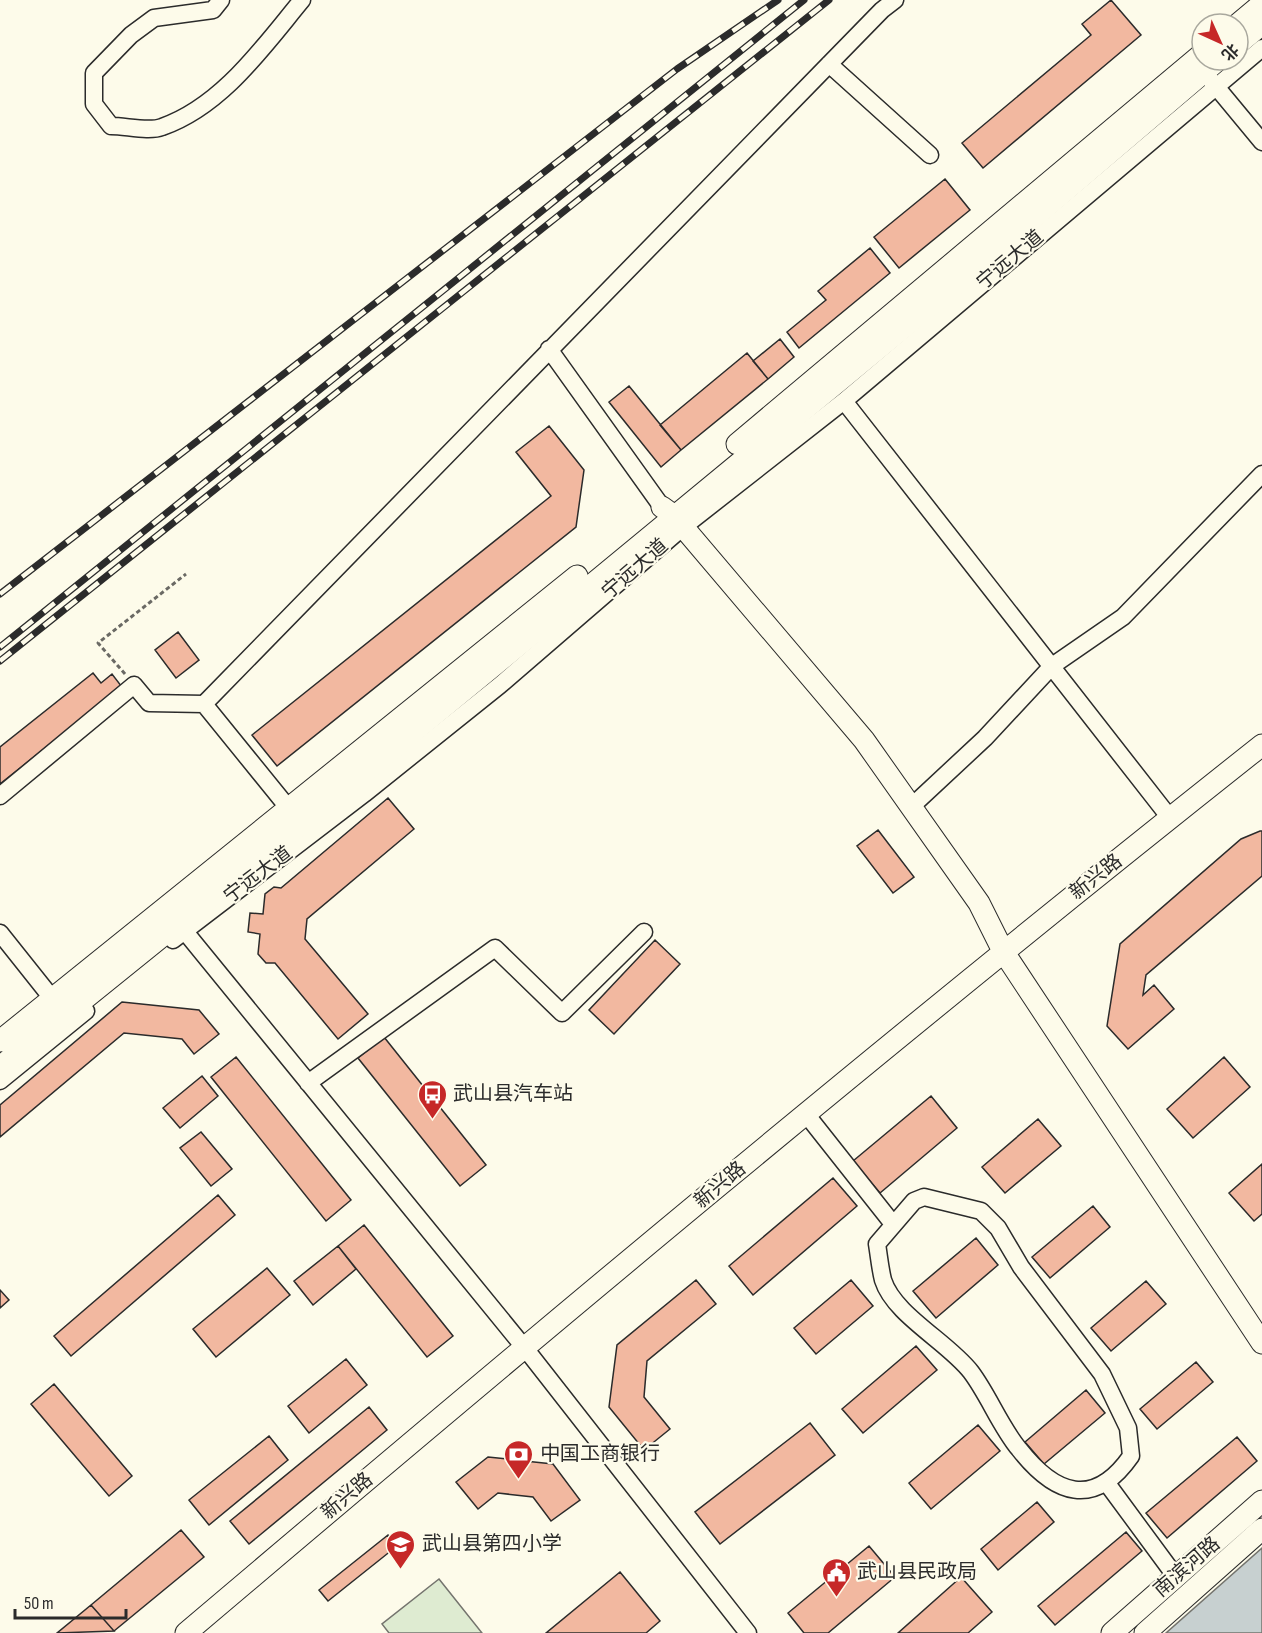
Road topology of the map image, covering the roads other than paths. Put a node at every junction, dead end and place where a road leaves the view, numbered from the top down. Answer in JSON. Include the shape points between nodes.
{"nodes":[{"id":1,"x":221,"y":0,"type":"edge"},
{"id":2,"x":302,"y":0,"type":"edge"},
{"id":3,"x":894,"y":0,"type":"edge"},
{"id":4,"x":1262,"y":4,"type":"edge"},
{"id":5,"x":1250,"y":14,"type":"edge"},
{"id":6,"x":1262,"y":24,"type":"edge"},
{"id":7,"x":1250,"y":34,"type":"edge"},
{"id":8,"x":829,"y":64,"type":"junction"},
{"id":9,"x":1200,"y":72,"type":"edge"},
{"id":10,"x":1200,"y":72,"type":"edge"},
{"id":11,"x":1211,"y":72,"type":"edge"},
{"id":12,"x":1262,"y":142,"type":"edge"},
{"id":13,"x":930,"y":155,"type":"dead end"},
{"id":14,"x":549,"y":349,"type":"junction"},
{"id":15,"x":844,"y":401,"type":"junction"},
{"id":16,"x":1262,"y":474,"type":"edge"},
{"id":17,"x":672,"y":517,"type":"junction"},
{"id":18,"x":1052,"y":666,"type":"junction"},
{"id":19,"x":204,"y":704,"type":"junction"},
{"id":20,"x":1262,"y":745,"type":"edge"},
{"id":21,"x":1262,"y":763,"type":"edge"},
{"id":22,"x":0,"y":796,"type":"edge"},
{"id":23,"x":911,"y":807,"type":"junction"},
{"id":24,"x":290,"y":810,"type":"junction"},
{"id":25,"x":1170,"y":818,"type":"junction"},
{"id":26,"x":176,"y":920,"type":"junction"},
{"id":27,"x":644,"y":932,"type":"dead end"},
{"id":28,"x":0,"y":933,"type":"edge"},
{"id":29,"x":1007,"y":956,"type":"junction"},
{"id":30,"x":51,"y":997,"type":"junction"},
{"id":31,"x":0,"y":1041,"type":"edge"},
{"id":32,"x":0,"y":1066,"type":"edge"},
{"id":33,"x":0,"y":1081,"type":"edge"},
{"id":34,"x":308,"y":1083,"type":"junction"},
{"id":35,"x":810,"y":1119,"type":"junction"},
{"id":36,"x":893,"y":1224,"type":"junction"},
{"id":37,"x":1262,"y":1343,"type":"edge"},
{"id":38,"x":528,"y":1352,"type":"junction"},
{"id":39,"x":1106,"y":1482,"type":"junction"},
{"id":40,"x":1262,"y":1501,"type":"edge"},
{"id":41,"x":1262,"y":1529,"type":"edge"},
{"id":42,"x":1176,"y":1577,"type":"junction"},
{"id":43,"x":186,"y":1633,"type":"edge"},
{"id":44,"x":208,"y":1633,"type":"edge"},
{"id":45,"x":748,"y":1633,"type":"edge"},
{"id":46,"x":1112,"y":1633,"type":"edge"},
{"id":47,"x":1145,"y":1633,"type":"edge"}],
"edges":[{"from":1,"to":2,"type":"street","via":[[213,9],[154,18],[131,35],[94,73],[94,104],[111,126],[160,128],[206,104],[251,61]]},
{"from":3,"to":8,"type":"street"},
{"from":4,"to":5,"type":"main road"},
{"from":6,"to":7,"type":"main road"},
{"from":8,"to":13,"type":"street"},
{"from":8,"to":14,"type":"street"},
{"from":9,"to":15,"type":"street","name":"宁远大道"},
{"from":10,"to":17,"type":"main road","name":"宁远大道","via":[[948,291]]},
{"from":11,"to":12,"type":"street"},
{"from":14,"to":17,"type":"street"},
{"from":14,"to":19,"type":"street"},
{"from":15,"to":17,"type":"street","name":"宁远大道"},
{"from":15,"to":18,"type":"street"},
{"from":16,"to":18,"type":"street","via":[[1123,617]]},
{"from":17,"to":23,"type":"main road","via":[[864,740]]},
{"from":17,"to":24,"type":"main road","name":"宁远大道"},
{"from":17,"to":26,"type":"main road","name":"宁远大道","via":[[343,790]]},
{"from":18,"to":23,"type":"street","via":[[985,738]]},
{"from":18,"to":25,"type":"street"},
{"from":19,"to":22,"type":"street","via":[[149,704],[134,685]]},
{"from":19,"to":24,"type":"street"},
{"from":20,"to":25,"type":"main road","name":"新兴路"},
{"from":21,"to":29,"type":"main road","name":"新兴路"},
{"from":23,"to":29,"type":"main road","via":[[978,903]]},
{"from":24,"to":26,"type":"main road","name":"宁远大道"},
{"from":25,"to":29,"type":"main road","name":"新兴路"},
{"from":26,"to":30,"type":"main road","name":"宁远大道"},
{"from":26,"to":32,"type":"main road","name":"宁远大道"},
{"from":26,"to":33,"type":"street","name":"宁远大道"},
{"from":26,"to":34,"type":"street"},
{"from":27,"to":34,"type":"street","via":[[562,1013],[495,948]]},
{"from":28,"to":30,"type":"street"},
{"from":29,"to":35,"type":"main road","name":"新兴路"},
{"from":29,"to":37,"type":"main road"},
{"from":30,"to":31,"type":"main road","name":"宁远大道"},
{"from":34,"to":38,"type":"street"},
{"from":35,"to":36,"type":"street"},
{"from":35,"to":38,"type":"main road","name":"新兴路"},
{"from":36,"to":39,"type":"street","via":[[877,1244],[884,1282],[898,1304],[970,1370],[1019,1449],[1038,1468],[1061,1486],[1080,1491],[1097,1489]]},
{"from":36,"to":39,"type":"street","via":[[924,1197],[981,1212],[998,1228],[1021,1267],[1102,1374],[1128,1428],[1131,1456],[1120,1472]]},
{"from":38,"to":43,"type":"main road","name":"新兴路"},
{"from":38,"to":44,"type":"main road","name":"新兴路"},
{"from":38,"to":45,"type":"street"},
{"from":39,"to":42,"type":"street"},
{"from":40,"to":42,"type":"main road","name":"南滨河路"},
{"from":41,"to":47,"type":"main road"},
{"from":42,"to":46,"type":"main road","name":"南滨河路"}]}
